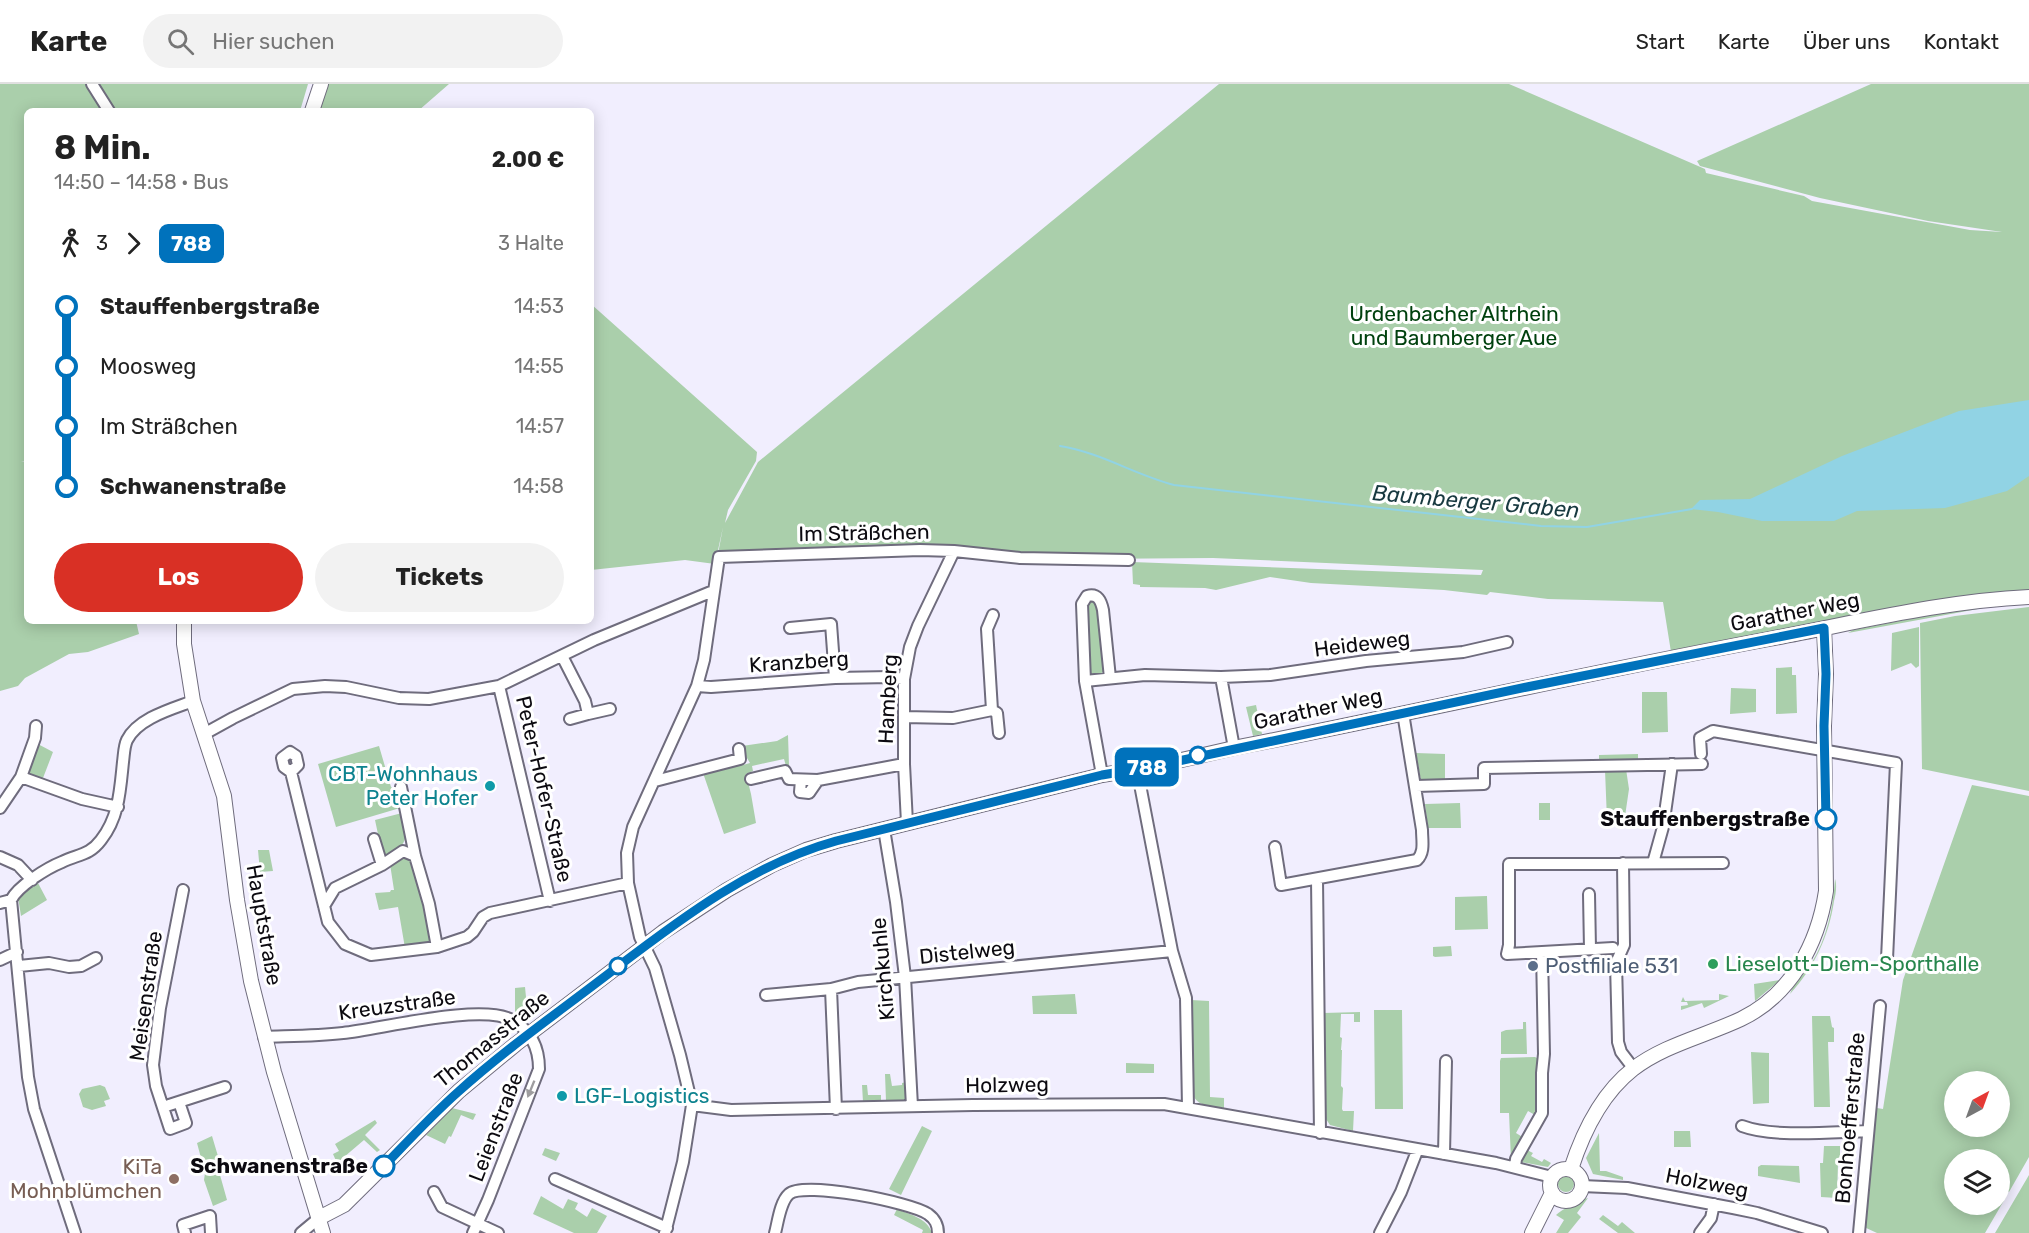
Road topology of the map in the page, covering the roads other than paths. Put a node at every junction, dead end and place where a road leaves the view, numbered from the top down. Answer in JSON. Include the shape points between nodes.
{"nodes":[{"id":1,"x":92,"y":84,"type":"edge"},
{"id":2,"x":321,"y":84,"type":"edge"},
{"id":3,"x":107,"y":108,"type":"edge"},
{"id":4,"x":313,"y":108,"type":"edge"},
{"id":5,"x":954,"y":551,"type":"junction"},
{"id":6,"x":1129,"y":560,"type":"dead end"},
{"id":7,"x":713,"y":591,"type":"junction"},
{"id":8,"x":2029,"y":597,"type":"edge"},
{"id":9,"x":690,"y":601,"type":"junction"},
{"id":10,"x":710,"y":615,"type":"junction"},
{"id":11,"x":993,"y":615,"type":"dead end"},
{"id":12,"x":184,"y":624,"type":"edge"},
{"id":13,"x":790,"y":628,"type":"dead end"},
{"id":14,"x":1824,"y":628,"type":"junction"},
{"id":15,"x":1507,"y":642,"type":"dead end"},
{"id":16,"x":562,"y":657,"type":"junction"},
{"id":17,"x":1221,"y":677,"type":"junction"},
{"id":18,"x":835,"y":678,"type":"junction"},
{"id":19,"x":1110,"y":678,"type":"junction"},
{"id":20,"x":904,"y":679,"type":"junction"},
{"id":21,"x":1085,"y":681,"type":"junction"},
{"id":22,"x":697,"y":686,"type":"junction"},
{"id":23,"x":499,"y":687,"type":"junction"},
{"id":24,"x":193,"y":701,"type":"junction"},
{"id":25,"x":610,"y":709,"type":"dead end"},
{"id":26,"x":992,"y":710,"type":"junction"},
{"id":27,"x":1403,"y":713,"type":"junction"},
{"id":28,"x":588,"y":714,"type":"junction"},
{"id":29,"x":904,"y":717,"type":"junction"},
{"id":30,"x":570,"y":719,"type":"dead end"},
{"id":31,"x":36,"y":726,"type":"dead end"},
{"id":32,"x":999,"y":733,"type":"dead end"},
{"id":33,"x":204,"y":734,"type":"junction"},
{"id":34,"x":1234,"y":748,"type":"junction"},
{"id":35,"x":739,"y":749,"type":"dead end"},
{"id":36,"x":1825,"y":751,"type":"junction"},
{"id":37,"x":904,"y":764,"type":"junction"},
{"id":38,"x":1672,"y":764,"type":"junction"},
{"id":39,"x":1137,"y":769,"type":"junction"},
{"id":40,"x":291,"y":772,"type":"dead end"},
{"id":41,"x":1102,"y":775,"type":"junction"},
{"id":42,"x":21,"y":777,"type":"junction"},
{"id":43,"x":751,"y":779,"type":"dead end"},
{"id":44,"x":655,"y":781,"type":"junction"},
{"id":45,"x":1416,"y":786,"type":"junction"},
{"id":46,"x":401,"y":787,"type":"dead end"},
{"id":47,"x":118,"y":807,"type":"junction"},
{"id":48,"x":0,"y":808,"type":"edge"},
{"id":49,"x":907,"y":823,"type":"junction"},
{"id":50,"x":884,"y":829,"type":"junction"},
{"id":51,"x":411,"y":836,"type":"junction"},
{"id":52,"x":374,"y":839,"type":"dead end"},
{"id":53,"x":1275,"y":847,"type":"dead end"},
{"id":54,"x":403,"y":851,"type":"junction"},
{"id":55,"x":415,"y":856,"type":"junction"},
{"id":56,"x":0,"y":857,"type":"edge"},
{"id":57,"x":1623,"y":863,"type":"junction"},
{"id":58,"x":1653,"y":863,"type":"junction"},
{"id":59,"x":1723,"y":863,"type":"dead end"},
{"id":60,"x":382,"y":865,"type":"junction"},
{"id":61,"x":1317,"y":879,"type":"junction"},
{"id":62,"x":32,"y":880,"type":"junction"},
{"id":63,"x":628,"y":884,"type":"junction"},
{"id":64,"x":319,"y":885,"type":"junction"},
{"id":65,"x":335,"y":888,"type":"junction"},
{"id":66,"x":183,"y":890,"type":"dead end"},
{"id":67,"x":1589,"y":894,"type":"dead end"},
{"id":68,"x":6,"y":901,"type":"edge"},
{"id":69,"x":550,"y":901,"type":"junction"},
{"id":70,"x":324,"y":906,"type":"junction"},
{"id":71,"x":644,"y":946,"type":"junction"},
{"id":72,"x":437,"y":947,"type":"junction"},
{"id":73,"x":1613,"y":948,"type":"dead end"},
{"id":74,"x":1590,"y":950,"type":"junction"},
{"id":75,"x":1172,"y":951,"type":"junction"},
{"id":76,"x":17,"y":952,"type":"junction"},
{"id":77,"x":1542,"y":952,"type":"junction"},
{"id":78,"x":96,"y":958,"type":"dead end"},
{"id":79,"x":1887,"y":959,"type":"dead end"},
{"id":80,"x":0,"y":960,"type":"edge"},
{"id":81,"x":19,"y":966,"type":"junction"},
{"id":82,"x":904,"y":977,"type":"junction"},
{"id":83,"x":831,"y":989,"type":"junction"},
{"id":84,"x":766,"y":995,"type":"dead end"},
{"id":85,"x":1880,"y":1006,"type":"dead end"},
{"id":86,"x":530,"y":1034,"type":"junction"},
{"id":87,"x":264,"y":1037,"type":"junction"},
{"id":88,"x":1541,"y":1055,"type":"junction"},
{"id":89,"x":1556,"y":1056,"type":"dead end"},
{"id":90,"x":1446,"y":1061,"type":"dead end"},
{"id":91,"x":1634,"y":1069,"type":"junction"},
{"id":92,"x":225,"y":1087,"type":"dead end"},
{"id":93,"x":179,"y":1102,"type":"junction"},
{"id":94,"x":692,"y":1105,"type":"junction"},
{"id":95,"x":912,"y":1106,"type":"junction"},
{"id":96,"x":163,"y":1107,"type":"junction"},
{"id":97,"x":1188,"y":1107,"type":"junction"},
{"id":98,"x":836,"y":1109,"type":"junction"},
{"id":99,"x":1742,"y":1126,"type":"dead end"},
{"id":100,"x":1868,"y":1131,"type":"junction"},
{"id":101,"x":1320,"y":1132,"type":"junction"},
{"id":102,"x":1417,"y":1151,"type":"junction"},
{"id":103,"x":1444,"y":1154,"type":"junction"},
{"id":104,"x":1515,"y":1167,"type":"junction"},
{"id":105,"x":1571,"y":1169,"type":"junction"},
{"id":106,"x":1552,"y":1177,"type":"junction"},
{"id":107,"x":555,"y":1179,"type":"dead end"},
{"id":108,"x":1582,"y":1186,"type":"junction"},
{"id":109,"x":434,"y":1192,"type":"dead end"},
{"id":110,"x":1557,"y":1197,"type":"junction"},
{"id":111,"x":1714,"y":1204,"type":"junction"},
{"id":112,"x":319,"y":1218,"type":"junction"},
{"id":113,"x":475,"y":1228,"type":"edge"},
{"id":114,"x":666,"y":1231,"type":"edge"},
{"id":115,"x":75,"y":1233,"type":"edge"},
{"id":116,"x":185,"y":1233,"type":"edge"},
{"id":117,"x":211,"y":1233,"type":"edge"},
{"id":118,"x":301,"y":1233,"type":"edge"},
{"id":119,"x":323,"y":1233,"type":"edge"},
{"id":120,"x":498,"y":1233,"type":"edge"},
{"id":121,"x":775,"y":1233,"type":"edge"},
{"id":122,"x":938,"y":1233,"type":"edge"},
{"id":123,"x":1380,"y":1233,"type":"edge"},
{"id":124,"x":1532,"y":1233,"type":"edge"},
{"id":125,"x":1537,"y":1233,"type":"edge"},
{"id":126,"x":1700,"y":1233,"type":"edge"},
{"id":127,"x":1822,"y":1233,"type":"edge"},
{"id":128,"x":1859,"y":1233,"type":"edge"}],
"edges":[{"from":1,"to":3,"type":"street"},
{"from":2,"to":4,"type":"street"},
{"from":5,"to":6,"type":"street","name":"Im Sträßchen","via":[[1020,558]]},
{"from":5,"to":7,"type":"street","name":"Im Sträßchen","via":[[719,558]]},
{"from":5,"to":20,"type":"street","name":"Hamberg","via":[[918,626]]},
{"from":7,"to":9,"type":"street"},
{"from":7,"to":10,"type":"street","name":"Im Sträßchen"},
{"from":8,"to":14,"type":"street","name":"Garather Weg","via":[[1974,602]]},
{"from":9,"to":10,"type":"street"},
{"from":9,"to":16,"type":"street"},
{"from":10,"to":22,"type":"street","name":"Im Sträßchen"},
{"from":11,"to":26,"type":"street","via":[[987,629]]},
{"from":12,"to":24,"type":"street","name":"Hauptstraße"},
{"from":13,"to":18,"type":"street","via":[[831,624]]},
{"from":14,"to":27,"type":"street","name":"Garather Weg"},
{"from":14,"to":36,"type":"street"},
{"from":15,"to":17,"type":"street","name":"Heideweg","via":[[1447,654]]},
{"from":16,"to":23,"type":"street"},
{"from":16,"to":28,"type":"street"},
{"from":17,"to":19,"type":"street","name":"Heideweg"},
{"from":17,"to":34,"type":"street"},
{"from":18,"to":20,"type":"street","name":"Kranzberg"},
{"from":18,"to":22,"type":"street","name":"Kranzberg"},
{"from":19,"to":21,"type":"street","name":"Heideweg"},
{"from":19,"to":21,"type":"street","via":[[1103,610],[1101,602],[1092,595],[1082,604]]},
{"from":20,"to":29,"type":"street","name":"Hamberg"},
{"from":21,"to":41,"type":"street"},
{"from":22,"to":44,"type":"street","name":"Im Sträßchen"},
{"from":23,"to":33,"type":"street","via":[[429,699],[399,698],[346,687],[293,689]]},
{"from":23,"to":69,"type":"street","name":"Peter-Hofer-Straße"},
{"from":24,"to":33,"type":"street","name":"Hauptstraße"},
{"from":24,"to":47,"type":"street","via":[[139,726],[126,741]]},
{"from":25,"to":28,"type":"street"},
{"from":26,"to":29,"type":"street","via":[[953,718]]},
{"from":26,"to":32,"type":"street","via":[[997,713]]},
{"from":27,"to":34,"type":"street","name":"Garather Weg"},
{"from":27,"to":45,"type":"street"},
{"from":28,"to":30,"type":"street"},
{"from":29,"to":37,"type":"street","name":"Hamberg"},
{"from":31,"to":42,"type":"street"},
{"from":33,"to":87,"type":"street","name":"Hauptstraße","via":[[224,796],[245,952]]},
{"from":34,"to":39,"type":"street","name":"Garather Weg"},
{"from":35,"to":44,"type":"street","via":[[740,759]]},
{"from":36,"to":38,"type":"street","via":[[1713,731],[1700,738],[1701,759]]},
{"from":36,"to":79,"type":"street","via":[[1896,763]]},
{"from":36,"to":91,"type":"street","via":[[1826,891],[1822,917],[1809,952],[1785,986],[1758,1009]]},
{"from":37,"to":43,"type":"street","via":[[818,780],[789,779],[785,771]]},
{"from":37,"to":49,"type":"street","name":"Hamberg"},
{"from":38,"to":45,"type":"street","via":[[1484,768],[1484,784]]},
{"from":38,"to":58,"type":"street","via":[[1663,827]]},
{"from":39,"to":41,"type":"street","name":"Garather Weg"},
{"from":39,"to":75,"type":"street"},
{"from":40,"to":64,"type":"street"},
{"from":41,"to":49,"type":"street","name":"Garather Weg"},
{"from":42,"to":47,"type":"street"},
{"from":42,"to":48,"type":"street"},
{"from":44,"to":63,"type":"street","name":"Im Sträßchen","via":[[633,827],[627,853]]},
{"from":45,"to":61,"type":"street","via":[[1423,846],[1417,860]]},
{"from":46,"to":51,"type":"street"},
{"from":47,"to":62,"type":"street","via":[[107,832],[92,850],[63,861]]},
{"from":49,"to":50,"type":"street","name":"Garather Weg"},
{"from":50,"to":71,"type":"street","name":"Garather Weg","via":[[823,844],[772,865],[695,910]]},
{"from":50,"to":82,"type":"street","name":"Kirchkuhle"},
{"from":51,"to":54,"type":"street"},
{"from":51,"to":55,"type":"street"},
{"from":52,"to":60,"type":"street"},
{"from":53,"to":61,"type":"street","via":[[1281,885]]},
{"from":54,"to":55,"type":"street"},
{"from":54,"to":60,"type":"street"},
{"from":55,"to":72,"type":"street"},
{"from":56,"to":62,"type":"street","via":[[18,865]]},
{"from":57,"to":58,"type":"street"},
{"from":57,"to":77,"type":"street","via":[[1509,864],[1507,954]]},
{"from":57,"to":91,"type":"street","via":[[1624,945],[1616,963],[1618,1042]]},
{"from":58,"to":59,"type":"street"},
{"from":60,"to":65,"type":"street"},
{"from":61,"to":101,"type":"street"},
{"from":62,"to":68,"type":"street"},
{"from":63,"to":69,"type":"street"},
{"from":63,"to":71,"type":"street","name":"Im Sträßchen"},
{"from":64,"to":65,"type":"street"},
{"from":64,"to":70,"type":"street"},
{"from":65,"to":70,"type":"street"},
{"from":66,"to":96,"type":"street","name":"Meisenstraße","via":[[153,1065]]},
{"from":67,"to":74,"type":"street"},
{"from":68,"to":76,"type":"street"},
{"from":69,"to":72,"type":"street","via":[[486,914],[467,937]]},
{"from":70,"to":72,"type":"street","via":[[335,934],[358,951],[371,955]]},
{"from":71,"to":86,"type":"street","name":"Thomasstraße"},
{"from":71,"to":94,"type":"street","name":"Im Sträßchen","via":[[655,968]]},
{"from":73,"to":74,"type":"street"},
{"from":74,"to":77,"type":"street"},
{"from":75,"to":82,"type":"street","name":"Distelweg"},
{"from":75,"to":97,"type":"street","via":[[1186,998]]},
{"from":76,"to":80,"type":"street"},
{"from":76,"to":81,"type":"street"},
{"from":77,"to":88,"type":"street"},
{"from":78,"to":81,"type":"street","via":[[69,968],[49,963]]},
{"from":81,"to":115,"type":"street","via":[[34,1109]]},
{"from":82,"to":83,"type":"street","name":"Distelweg"},
{"from":82,"to":95,"type":"street","name":"Kirchkuhle"},
{"from":83,"to":84,"type":"street","name":"Distelweg"},
{"from":83,"to":98,"type":"street"},
{"from":85,"to":100,"type":"street","name":"Bonhoefferstraße"},
{"from":86,"to":87,"type":"street","name":"Kreuzstraße","via":[[511,1019],[461,1015],[343,1033]]},
{"from":86,"to":112,"type":"street","name":"Thomasstraße","via":[[459,1091],[344,1205]]},
{"from":86,"to":113,"type":"street","name":"Leienstraße","one_way":true,"via":[[539,1053],[539,1070]]},
{"from":87,"to":112,"type":"street","name":"Hauptstraße"},
{"from":88,"to":89,"type":"street"},
{"from":88,"to":104,"type":"street","via":[[1542,1113]]},
{"from":90,"to":103,"type":"street"},
{"from":91,"to":105,"type":"street","via":[[1596,1112]]},
{"from":92,"to":93,"type":"street"},
{"from":93,"to":96,"type":"street"},
{"from":93,"to":96,"type":"street","name":"Meisenstraße","via":[[186,1123],[170,1129]]},
{"from":94,"to":98,"type":"street","name":"Holzweg","via":[[731,1110]]},
{"from":94,"to":114,"type":"street"},
{"from":95,"to":97,"type":"street","name":"Holzweg","via":[[1125,1102]]},
{"from":95,"to":98,"type":"street","name":"Holzweg"},
{"from":97,"to":101,"type":"street","name":"Holzweg"},
{"from":99,"to":100,"type":"street","via":[[1755,1131]]},
{"from":100,"to":128,"type":"street","name":"Bonhoefferstraße"},
{"from":101,"to":102,"type":"street","name":"Holzweg"},
{"from":102,"to":103,"type":"street","name":"Holzweg"},
{"from":102,"to":123,"type":"street"},
{"from":103,"to":104,"type":"street","name":"Holzweg"},
{"from":104,"to":106,"type":"street","name":"Holzweg"},
{"from":105,"to":106,"type":"street","via":[[1562,1169]]},
{"from":105,"to":108,"type":"street"},
{"from":106,"to":110,"type":"street","via":[[1550,1184]]},
{"from":107,"to":114,"type":"street"},
{"from":108,"to":110,"type":"street","via":[[1571,1200]]},
{"from":108,"to":111,"type":"street","name":"Holzweg","via":[[1627,1188]]},
{"from":109,"to":113,"type":"street","via":[[442,1207]]},
{"from":110,"to":124,"type":"street"},
{"from":110,"to":125,"type":"street"},
{"from":111,"to":126,"type":"street","via":[[1711,1218]]},
{"from":111,"to":127,"type":"street","name":"Holzweg"},
{"from":112,"to":118,"type":"street"},
{"from":112,"to":119,"type":"street","name":"Hauptstraße"},
{"from":113,"to":120,"type":"street"},
{"from":116,"to":117,"type":"street","via":[[183,1225],[210,1216]]},
{"from":121,"to":122,"type":"street","via":[[785,1198],[800,1191],[892,1201],[929,1215],[936,1222]]}]}
